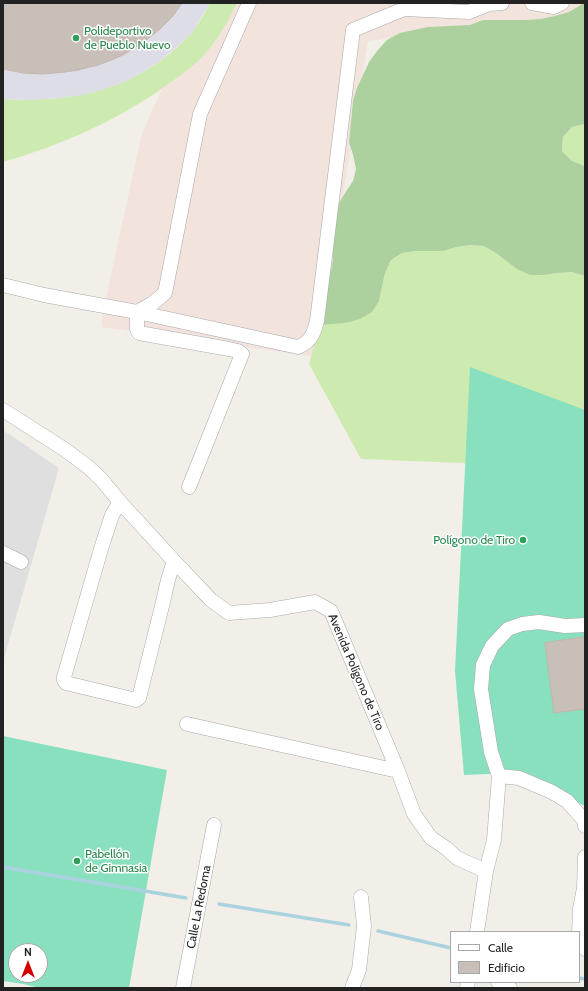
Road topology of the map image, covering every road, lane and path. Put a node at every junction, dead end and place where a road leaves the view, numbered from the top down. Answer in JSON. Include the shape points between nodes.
{"nodes":[{"id":1,"x":249,"y":3,"type":"edge"},
{"id":2,"x":502,"y":3,"type":"edge"},
{"id":3,"x":532,"y":3,"type":"edge"},
{"id":4,"x":562,"y":3,"type":"edge"},
{"id":5,"x":3,"y":285,"type":"edge"},
{"id":6,"x":137,"y":312,"type":"junction"},
{"id":7,"x":3,"y":410,"type":"edge"},
{"id":8,"x":189,"y":487,"type":"dead end"},
{"id":9,"x":120,"y":502,"type":"junction"},
{"id":10,"x":3,"y":553,"type":"edge"},
{"id":11,"x":174,"y":561,"type":"junction"},
{"id":12,"x":21,"y":562,"type":"dead end"},
{"id":13,"x":585,"y":625,"type":"edge"},
{"id":14,"x":187,"y":724,"type":"dead end"},
{"id":15,"x":398,"y":771,"type":"junction"},
{"id":16,"x":499,"y":776,"type":"junction"},
{"id":17,"x":214,"y":825,"type":"dead end"},
{"id":18,"x":585,"y":826,"type":"edge"},
{"id":19,"x":585,"y":856,"type":"edge"},
{"id":20,"x":486,"y":871,"type":"junction"},
{"id":21,"x":361,"y":898,"type":"dead end"},
{"id":22,"x":477,"y":931,"type":"edge"},
{"id":23,"x":579,"y":931,"type":"edge"},
{"id":24,"x":500,"y":983,"type":"edge"},
{"id":25,"x":183,"y":988,"type":"edge"},
{"id":26,"x":352,"y":988,"type":"edge"},
{"id":27,"x":510,"y":988,"type":"edge"}],
"edges":[{"from":1,"to":6,"type":"street","via":[[200,114],[164,293]]},
{"from":2,"to":6,"type":"street","via":[[488,4],[469,12],[404,9],[353,30],[317,321],[315,332],[308,342],[298,347]]},
{"from":3,"to":4,"type":"street","via":[[554,7]]},
{"from":5,"to":6,"type":"street"},
{"from":6,"to":8,"type":"street","via":[[139,333],[229,349],[242,354]]},
{"from":7,"to":9,"type":"street","name":"Avenida Polígono de Tiro","via":[[87,466]]},
{"from":9,"to":11,"type":"street","name":"Avenida Polígono de Tiro"},
{"from":9,"to":11,"type":"street","via":[[112,515],[101,549],[64,677],[66,683],[132,700],[139,698]]},
{"from":10,"to":12,"type":"street"},
{"from":11,"to":15,"type":"street","name":"Avenida Polígono de Tiro","via":[[211,600],[229,613],[270,610],[315,602],[331,611]]},
{"from":13,"to":16,"type":"street","via":[[565,626],[539,622],[522,624],[508,629],[492,646],[483,665],[481,689],[491,752]]},
{"from":14,"to":15,"type":"street"},
{"from":15,"to":20,"type":"street","name":"Avenida Polígono de Tiro","via":[[414,814],[431,838],[457,858]]},
{"from":16,"to":18,"type":"street","via":[[519,778],[552,792],[567,801],[584,820]]},
{"from":16,"to":20,"type":"street","via":[[494,840]]},
{"from":17,"to":25,"type":"street","name":"Calle La Redoma"},
{"from":19,"to":23,"type":"street"},
{"from":20,"to":22,"type":"street"},
{"from":21,"to":26,"type":"street","via":[[364,926],[359,970]]},
{"from":24,"to":27,"type":"street"}]}
